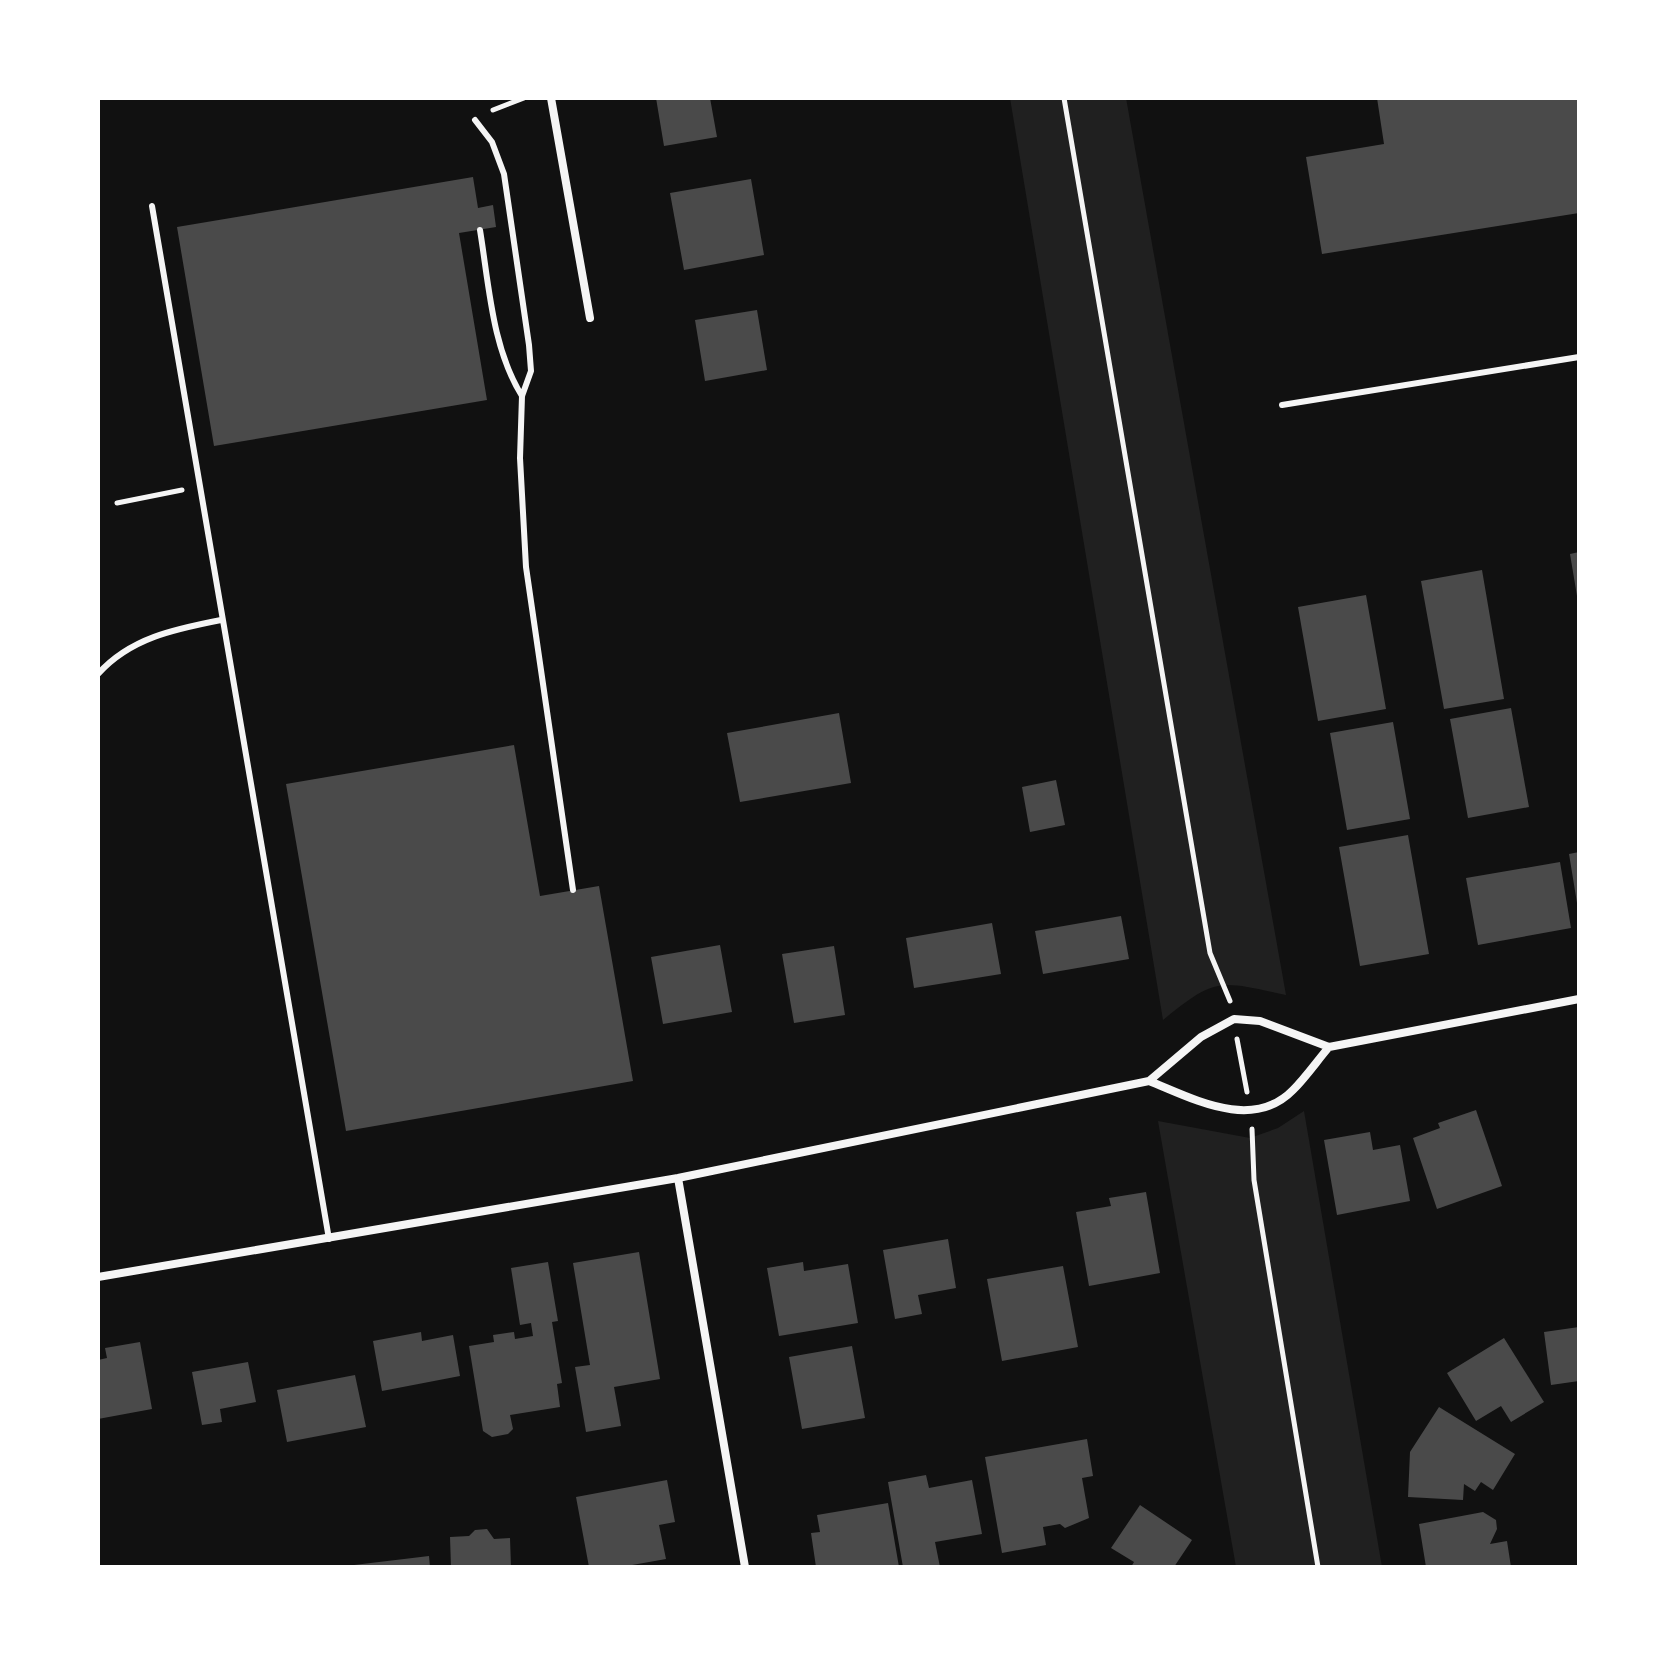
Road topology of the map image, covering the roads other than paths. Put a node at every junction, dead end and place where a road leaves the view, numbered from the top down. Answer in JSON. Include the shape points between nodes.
{"nodes":[{"id":1,"x":551,"y":98,"type":"edge"},
{"id":2,"x":475,"y":120,"type":"road end"},
{"id":3,"x":152,"y":206,"type":"dead end"},
{"id":4,"x":480,"y":230,"type":"dead end"},
{"id":5,"x":590,"y":318,"type":"dead end"},
{"id":6,"x":1579,"y":357,"type":"edge"},
{"id":7,"x":522,"y":396,"type":"junction"},
{"id":8,"x":1282,"y":405,"type":"dead end"},
{"id":9,"x":221,"y":620,"type":"junction"},
{"id":10,"x":98,"y":674,"type":"edge"},
{"id":11,"x":573,"y":890,"type":"dead end"},
{"id":12,"x":1579,"y":999,"type":"edge"},
{"id":13,"x":1329,"y":1047,"type":"junction"},
{"id":14,"x":1149,"y":1081,"type":"junction"},
{"id":15,"x":678,"y":1178,"type":"junction"},
{"id":16,"x":329,"y":1239,"type":"junction"},
{"id":17,"x":98,"y":1277,"type":"edge"},
{"id":18,"x":745,"y":1567,"type":"edge"}],
"edges":[{"from":1,"to":5,"type":"street"},
{"from":2,"to":7,"type":"lane","via":[[492,142],[504,174],[529,345],[531,371]]},
{"from":3,"to":9,"type":"lane"},
{"from":4,"to":7,"type":"lane","via":[[500,347]]},
{"from":6,"to":8,"type":"lane"},
{"from":7,"to":11,"type":"lane","via":[[526,567]]},
{"from":9,"to":10,"type":"lane","via":[[157,634],[113,658]]},
{"from":9,"to":16,"type":"lane"},
{"from":12,"to":13,"type":"street"},
{"from":13,"to":14,"type":"street","via":[[1260,1021],[1234,1019],[1201,1037]]},
{"from":13,"to":14,"type":"street","via":[[1292,1092],[1271,1105],[1227,1111]]},
{"from":14,"to":15,"type":"street"},
{"from":15,"to":16,"type":"street"},
{"from":15,"to":18,"type":"street"},
{"from":16,"to":17,"type":"street"}]}
